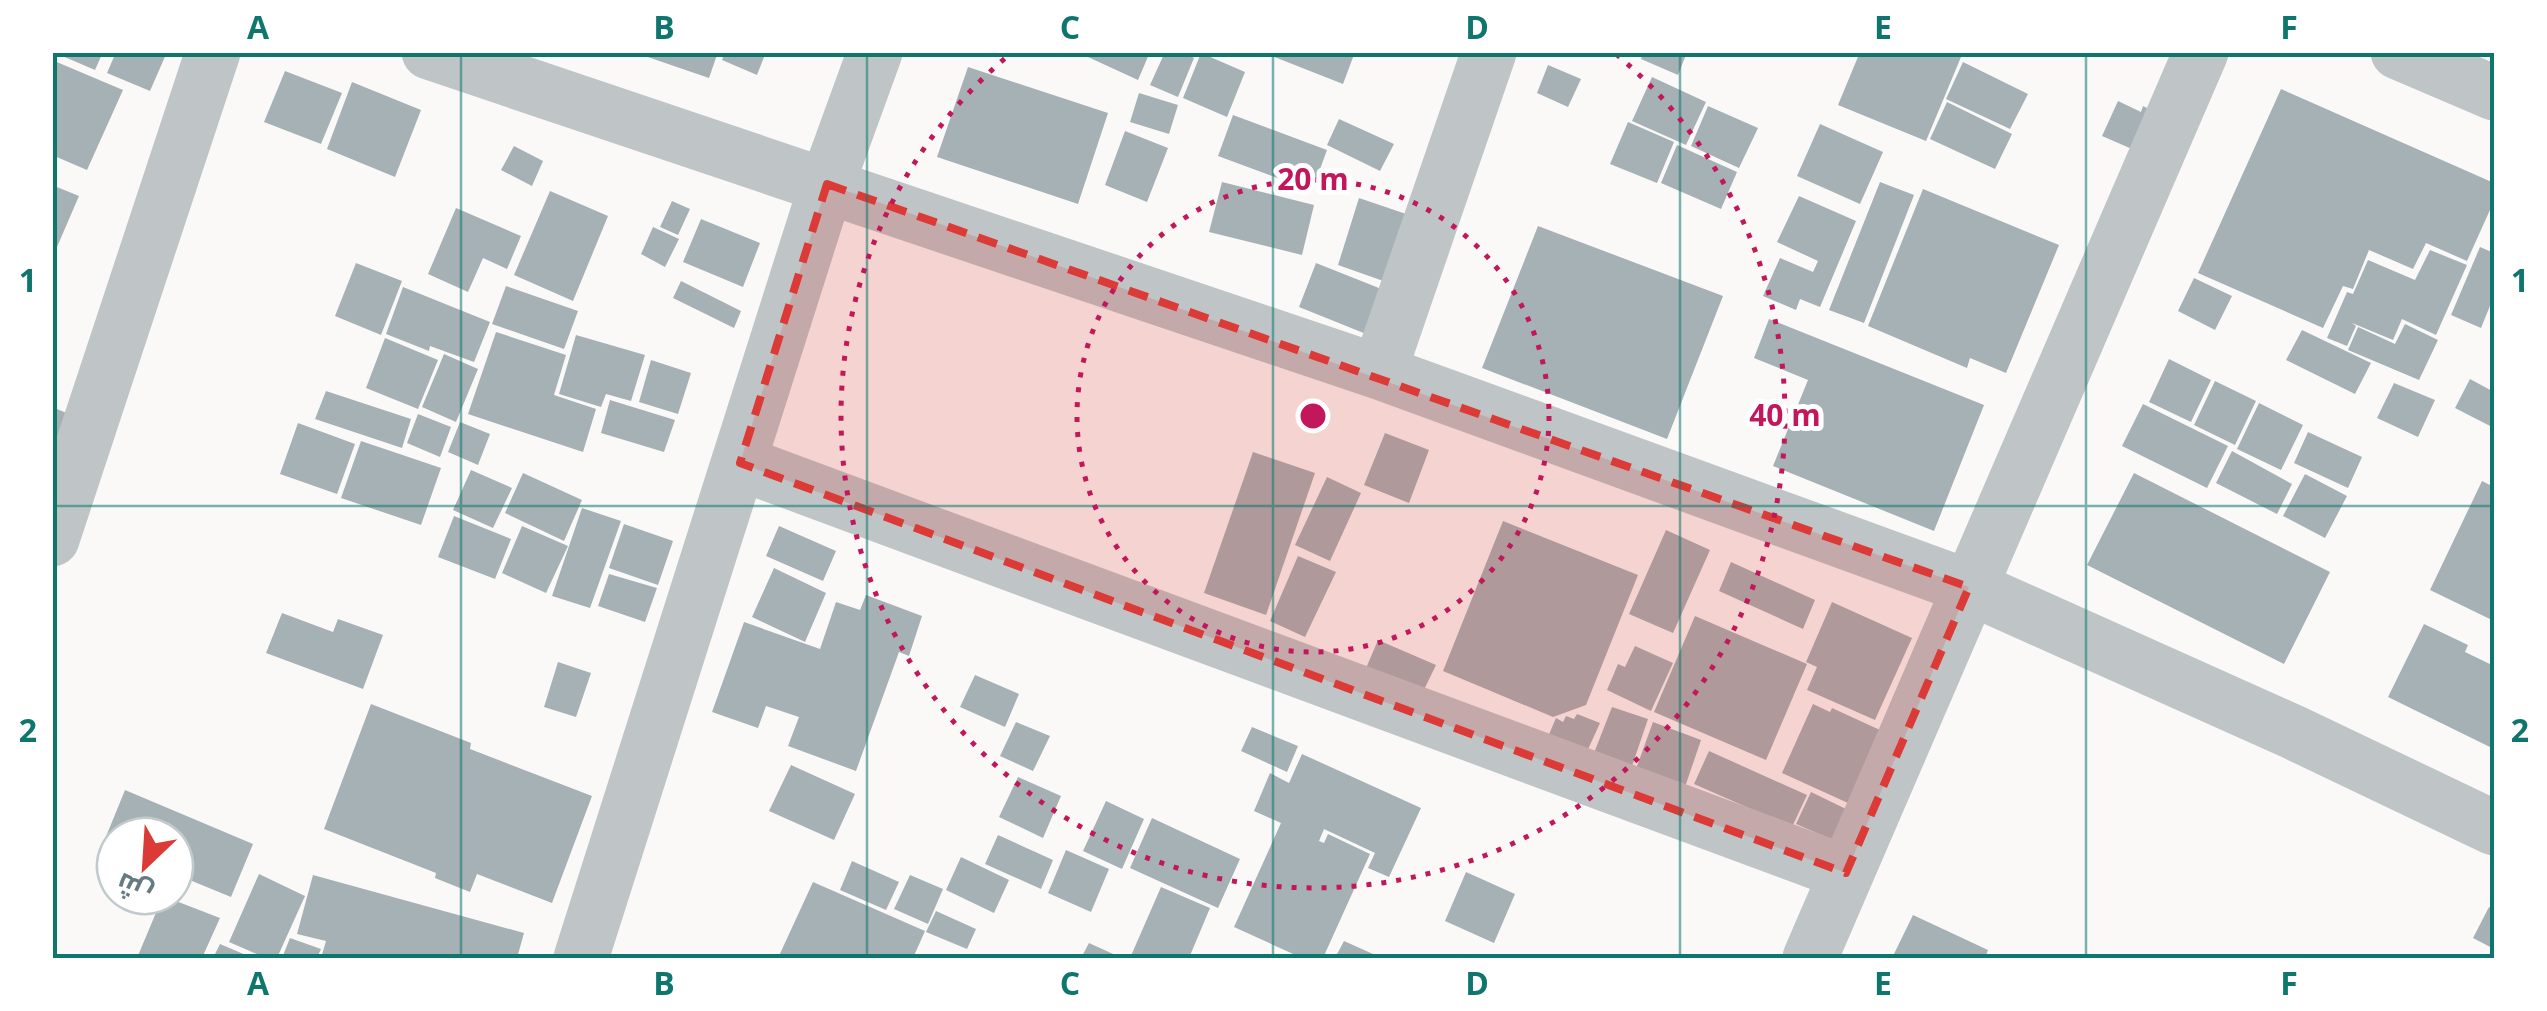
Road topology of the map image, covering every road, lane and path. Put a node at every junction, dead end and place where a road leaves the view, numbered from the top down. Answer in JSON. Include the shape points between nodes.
{"nodes":[{"id":1,"x":213,"y":52,"type":"edge"},
{"id":2,"x":429,"y":52,"type":"edge"},
{"id":3,"x":875,"y":52,"type":"edge"},
{"id":4,"x":1490,"y":52,"type":"edge"},
{"id":5,"x":2201,"y":52,"type":"edge"},
{"id":6,"x":2398,"y":52,"type":"edge"},
{"id":7,"x":2494,"y":93,"type":"edge"},
{"id":8,"x":827,"y":184,"type":"junction"},
{"id":9,"x":1379,"y":372,"type":"junction"},
{"id":10,"x":740,"y":463,"type":"junction"},
{"id":11,"x":52,"y":539,"type":"edge"},
{"id":12,"x":1970,"y":587,"type":"junction"},
{"id":13,"x":2494,"y":828,"type":"edge"},
{"id":14,"x":1846,"y":874,"type":"junction"},
{"id":15,"x":581,"y":958,"type":"edge"},
{"id":16,"x":1810,"y":958,"type":"edge"}],
"edges":[{"from":1,"to":11,"type":"street"},
{"from":2,"to":8,"type":"street"},
{"from":3,"to":8,"type":"street"},
{"from":4,"to":9,"type":"street"},
{"from":5,"to":12,"type":"street"},
{"from":6,"to":7,"type":"street"},
{"from":8,"to":9,"type":"street"},
{"from":8,"to":10,"type":"street"},
{"from":9,"to":12,"type":"street"},
{"from":10,"to":14,"type":"street"},
{"from":10,"to":15,"type":"street"},
{"from":12,"to":13,"type":"street"},
{"from":12,"to":14,"type":"street"},
{"from":14,"to":16,"type":"street"}]}
